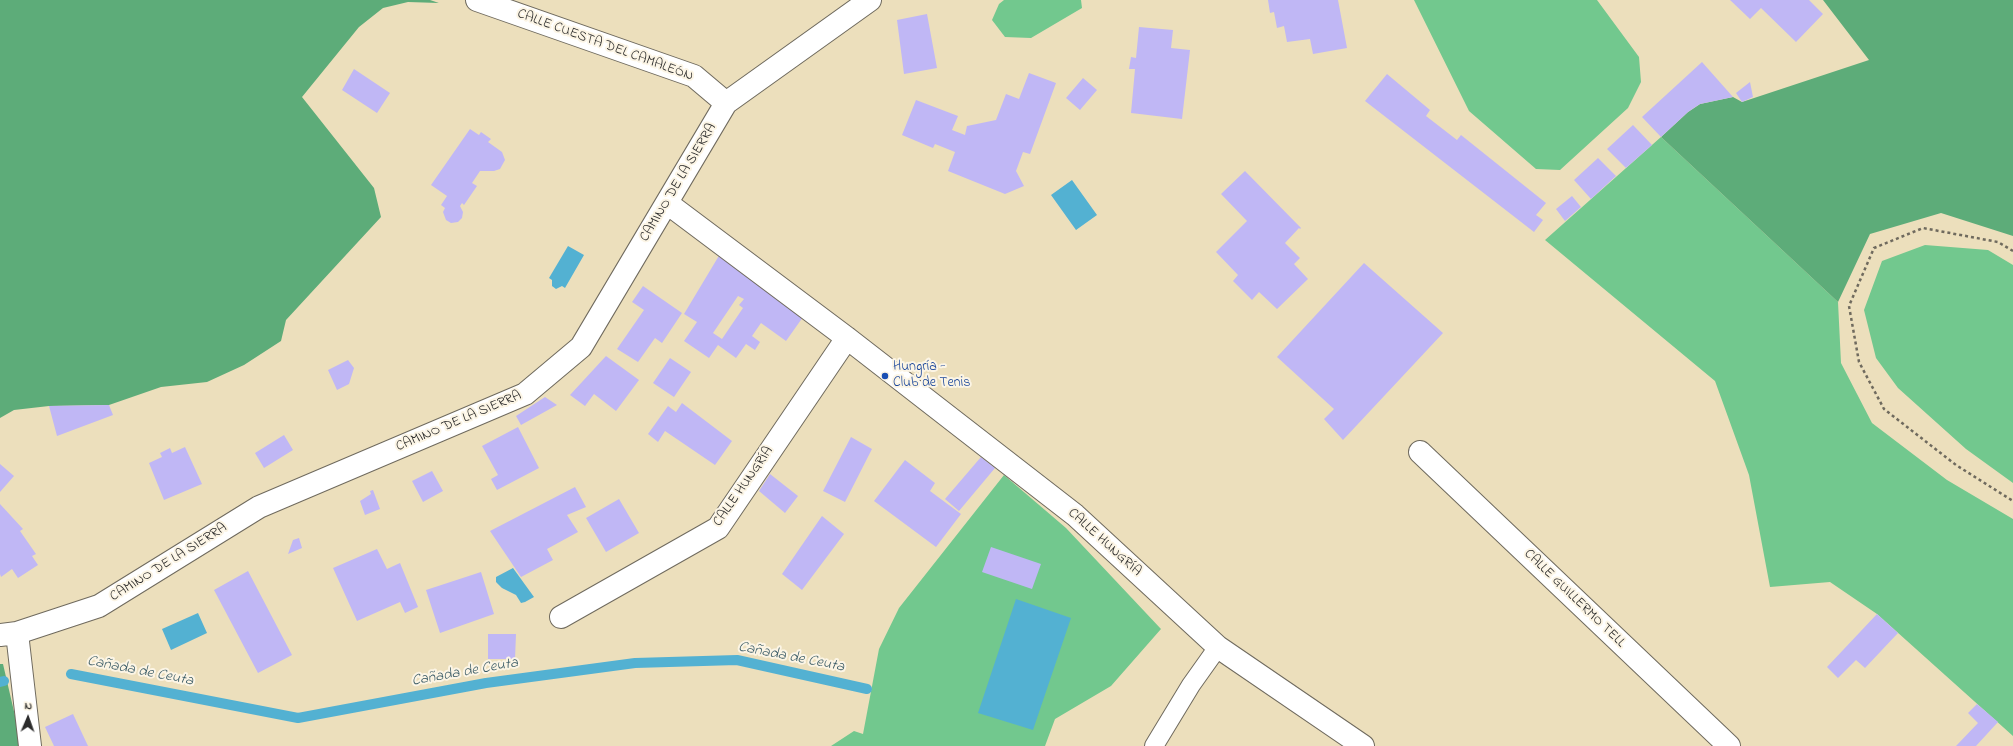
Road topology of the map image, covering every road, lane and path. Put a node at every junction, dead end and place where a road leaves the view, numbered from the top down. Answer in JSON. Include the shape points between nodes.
{"nodes":[{"id":1,"x":477,"y":0,"type":"edge"},
{"id":2,"x":870,"y":0,"type":"edge"},
{"id":3,"x":726,"y":102,"type":"junction"},
{"id":4,"x":667,"y":203,"type":"junction"},
{"id":5,"x":2013,"y":251,"type":"edge"},
{"id":6,"x":847,"y":338,"type":"junction"},
{"id":7,"x":1420,"y":452,"type":"dead end"},
{"id":8,"x":2013,"y":501,"type":"edge"},
{"id":9,"x":561,"y":617,"type":"dead end"},
{"id":10,"x":9,"y":634,"type":"edge"},
{"id":11,"x":1218,"y":647,"type":"junction"},
{"id":12,"x":30,"y":746,"type":"edge"},
{"id":13,"x":1154,"y":746,"type":"edge"},
{"id":14,"x":1363,"y":746,"type":"edge"},
{"id":15,"x":1729,"y":746,"type":"edge"}],
"edges":[{"from":1,"to":3,"type":"street","name":"CALLE CUESTA DEL CAMALEÓN","via":[[694,76]]},
{"from":2,"to":3,"type":"street","name":"CAMINO DE LA SIERRA"},
{"from":3,"to":4,"type":"street","name":"CAMINO DE LA SIERRA"},
{"from":4,"to":6,"type":"street","name":"CALLE HUNGRÍA"},
{"from":4,"to":10,"type":"street","name":"CAMINO DE LA SIERRA","via":[[581,347],[525,394],[260,507],[99,606]]},
{"from":5,"to":8,"type":"path","via":[[1998,242],[1923,228],[1874,248],[1849,306],[1859,362],[1884,409],[1956,465]]},
{"from":6,"to":9,"type":"street","name":"CALLE HUNGRÍA","via":[[718,528]]},
{"from":6,"to":11,"type":"street","name":"CALLE HUNGRÍA","via":[[1075,515]]},
{"from":7,"to":15,"type":"street","name":"CALLE GUILLERMO TELL"},
{"from":10,"to":12,"type":"street"},
{"from":11,"to":13,"type":"lane","via":[[1191,685]]},
{"from":11,"to":14,"type":"street","name":"CALLE HUNGRÍA"}]}
